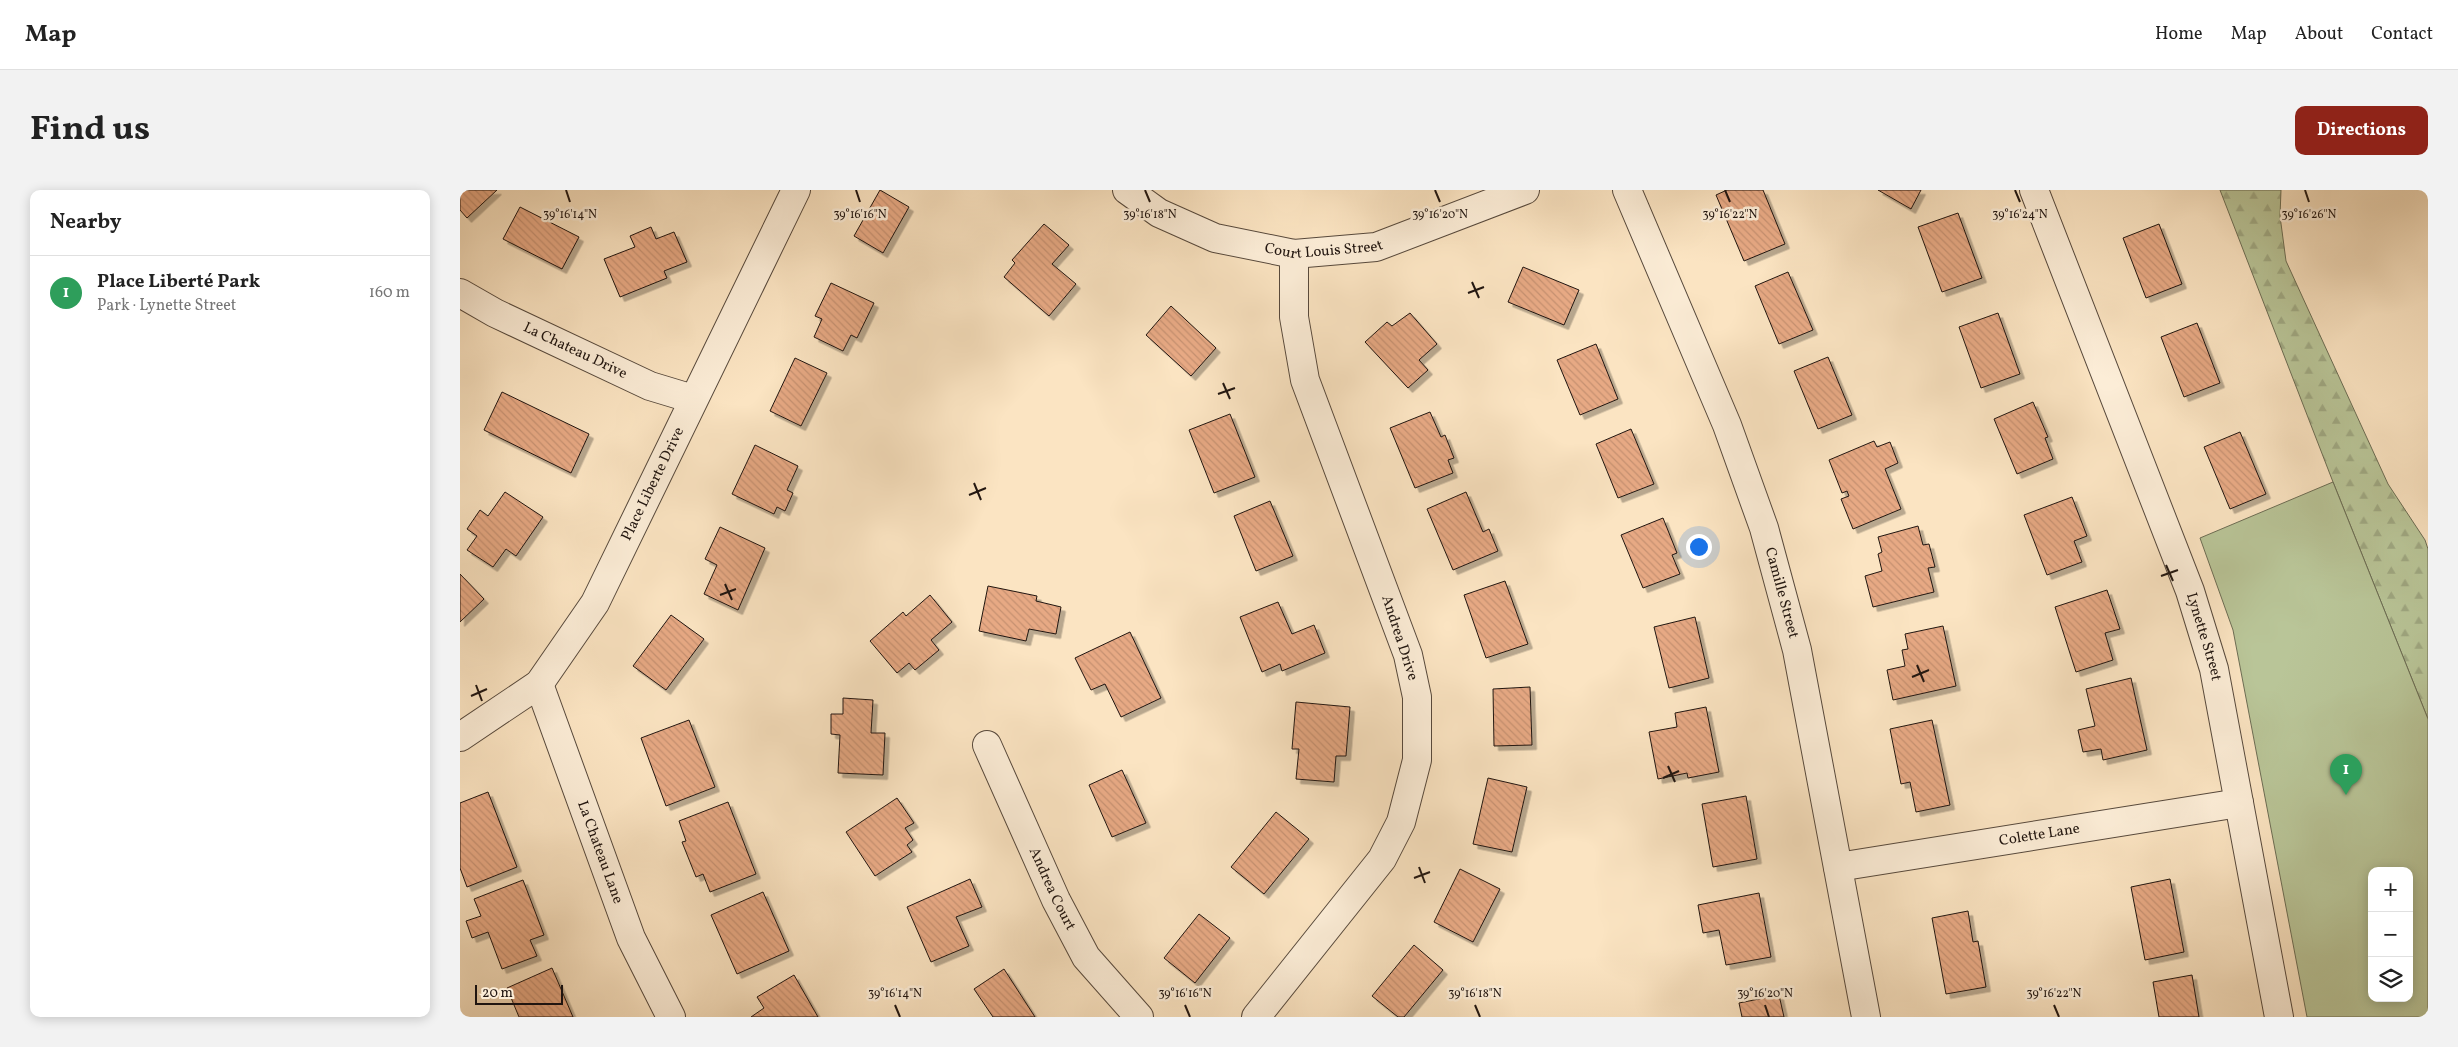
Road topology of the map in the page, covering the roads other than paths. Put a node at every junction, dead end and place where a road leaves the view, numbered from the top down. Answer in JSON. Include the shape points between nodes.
{"nodes":[{"id":1,"x":796,"y":190,"type":"edge"},
{"id":2,"x":1127,"y":190,"type":"edge"},
{"id":3,"x":1525,"y":190,"type":"edge"},
{"id":4,"x":1627,"y":190,"type":"edge"},
{"id":5,"x":2034,"y":190,"type":"edge"},
{"id":6,"x":1294,"y":254,"type":"junction"},
{"id":7,"x":460,"y":293,"type":"edge"},
{"id":8,"x":693,"y":398,"type":"junction"},
{"id":9,"x":539,"y":684,"type":"junction"},
{"id":10,"x":460,"y":737,"type":"edge"},
{"id":11,"x":987,"y":745,"type":"dead end"},
{"id":12,"x":2239,"y":803,"type":"junction"},
{"id":13,"x":1838,"y":867,"type":"junction"},
{"id":14,"x":671,"y":1017,"type":"edge"},
{"id":15,"x":1140,"y":1017,"type":"edge"},
{"id":16,"x":1256,"y":1017,"type":"edge"},
{"id":17,"x":1866,"y":1017,"type":"edge"},
{"id":18,"x":2279,"y":1017,"type":"edge"}],
"edges":[{"from":1,"to":8,"type":"street","name":"Place Liberte Drive"},
{"from":2,"to":6,"type":"street","name":"Court Louis Street","via":[[1159,212],[1215,238]]},
{"from":3,"to":6,"type":"street","name":"Court Louis Street","via":[[1376,247]]},
{"from":4,"to":13,"type":"street","name":"Camille Street","via":[[1726,424],[1764,528],[1797,650]]},
{"from":5,"to":12,"type":"street","name":"Lynette Street","via":[[2190,591],[2214,669]]},
{"from":6,"to":16,"type":"street","name":"Andrea Drive","via":[[1294,317],[1305,380],[1408,655],[1417,697],[1417,760],[1401,822],[1382,860]]},
{"from":7,"to":8,"type":"street","name":"La Chateau Drive","via":[[495,313],[650,386]]},
{"from":8,"to":9,"type":"street","name":"Place Liberte Drive","via":[[595,603]]},
{"from":9,"to":10,"type":"street","name":"Place Liberte Drive"},
{"from":9,"to":14,"type":"street","name":"La Chateau Lane","via":[[631,938]]},
{"from":11,"to":15,"type":"street","name":"Andrea Court","via":[[1056,900],[1086,957]]},
{"from":12,"to":13,"type":"street","name":"Colette Lane"},
{"from":12,"to":18,"type":"street","name":"Lynette Street"},
{"from":13,"to":17,"type":"street","name":"Camille Street"}]}
